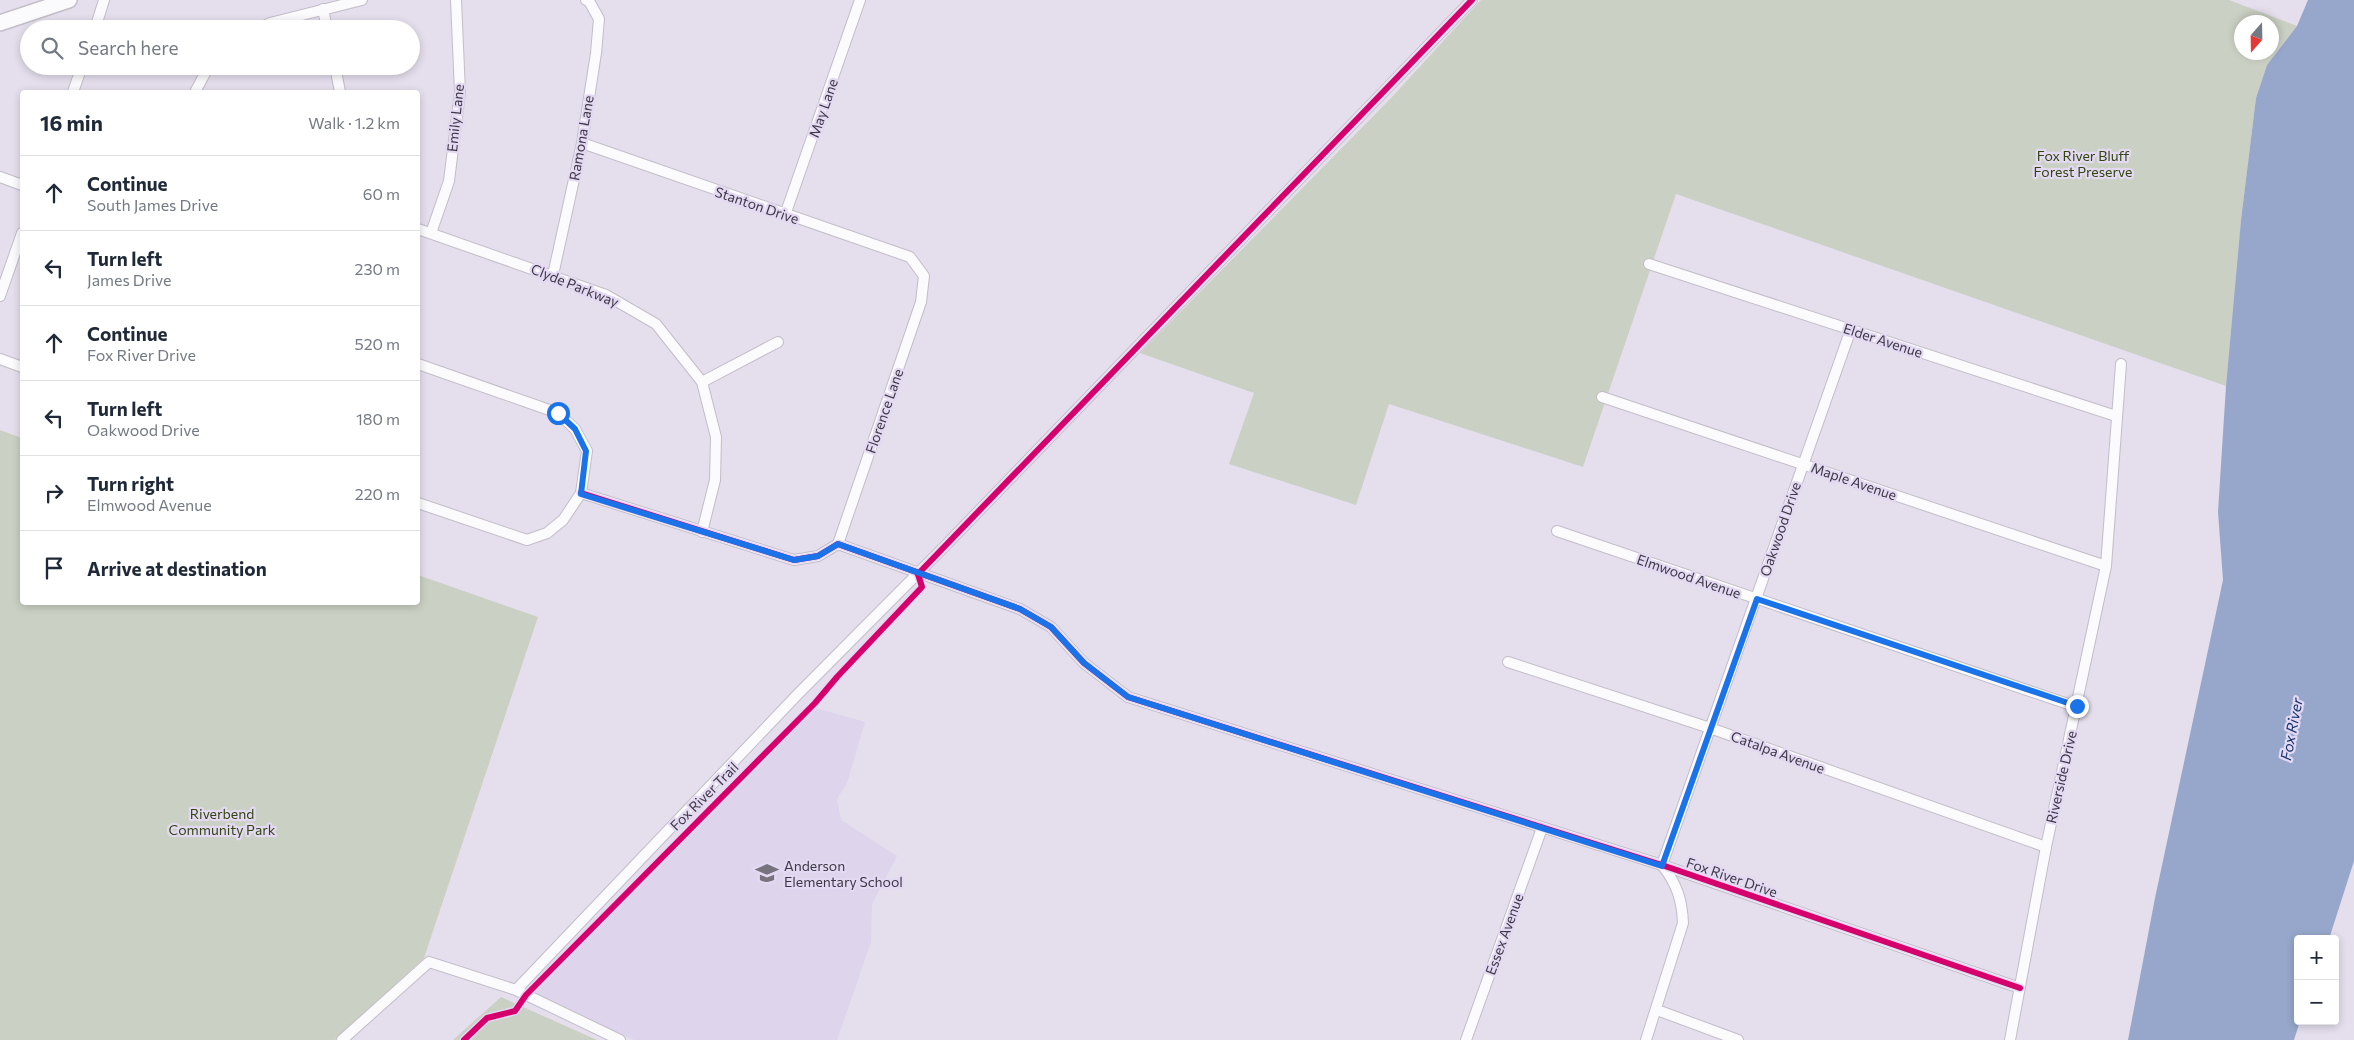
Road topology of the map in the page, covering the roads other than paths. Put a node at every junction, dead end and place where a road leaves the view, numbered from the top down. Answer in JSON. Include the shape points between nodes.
{"nodes":[{"id":1,"x":69,"y":0,"type":"edge"},
{"id":2,"x":104,"y":0,"type":"edge"},
{"id":3,"x":362,"y":0,"type":"edge"},
{"id":4,"x":456,"y":0,"type":"edge"},
{"id":5,"x":860,"y":0,"type":"edge"},
{"id":6,"x":1472,"y":0,"type":"edge"},
{"id":7,"x":588,"y":1,"type":"edge"},
{"id":8,"x":323,"y":9,"type":"junction"},
{"id":9,"x":98,"y":20,"type":"edge"},
{"id":10,"x":281,"y":20,"type":"edge"},
{"id":11,"x":325,"y":20,"type":"edge"},
{"id":12,"x":0,"y":23,"type":"edge"},
{"id":13,"x":79,"y":75,"type":"edge"},
{"id":14,"x":205,"y":75,"type":"edge"},
{"id":15,"x":336,"y":75,"type":"edge"},
{"id":16,"x":74,"y":90,"type":"edge"},
{"id":17,"x":196,"y":90,"type":"edge"},
{"id":18,"x":340,"y":90,"type":"edge"},
{"id":19,"x":582,"y":143,"type":"junction"},
{"id":20,"x":0,"y":177,"type":"edge"},
{"id":21,"x":20,"y":183,"type":"edge"},
{"id":22,"x":785,"y":215,"type":"junction"},
{"id":23,"x":420,"y":230,"type":"edge"},
{"id":24,"x":431,"y":233,"type":"junction"},
{"id":25,"x":20,"y":239,"type":"edge"},
{"id":26,"x":1649,"y":264,"type":"dead end"},
{"id":27,"x":553,"y":275,"type":"junction"},
{"id":28,"x":924,"y":276,"type":"joint"},
{"id":29,"x":0,"y":296,"type":"edge"},
{"id":30,"x":1851,"y":329,"type":"junction"},
{"id":31,"x":778,"y":342,"type":"dead end"},
{"id":32,"x":0,"y":359,"type":"edge"},
{"id":33,"x":2121,"y":364,"type":"dead end"},
{"id":34,"x":420,"y":365,"type":"edge"},
{"id":35,"x":20,"y":366,"type":"edge"},
{"id":36,"x":702,"y":382,"type":"junction"},
{"id":37,"x":1602,"y":397,"type":"dead end"},
{"id":38,"x":2116,"y":416,"type":"junction"},
{"id":39,"x":1802,"y":463,"type":"junction"},
{"id":40,"x":581,"y":494,"type":"junction"},
{"id":41,"x":420,"y":503,"type":"edge"},
{"id":42,"x":1557,"y":531,"type":"dead end"},
{"id":43,"x":702,"y":532,"type":"junction"},
{"id":44,"x":838,"y":544,"type":"junction"},
{"id":45,"x":2106,"y":566,"type":"junction"},
{"id":46,"x":918,"y":574,"type":"junction"},
{"id":47,"x":1757,"y":599,"type":"junction"},
{"id":48,"x":1508,"y":662,"type":"dead end"},
{"id":49,"x":2077,"y":706,"type":"junction"},
{"id":50,"x":1710,"y":728,"type":"junction"},
{"id":51,"x":1542,"y":828,"type":"junction"},
{"id":52,"x":2046,"y":847,"type":"junction"},
{"id":53,"x":1662,"y":866,"type":"junction"},
{"id":54,"x":2020,"y":988,"type":"junction"},
{"id":55,"x":516,"y":990,"type":"junction"},
{"id":56,"x":1657,"y":1010,"type":"junction"},
{"id":57,"x":342,"y":1040,"type":"edge"},
{"id":58,"x":620,"y":1040,"type":"edge"},
{"id":59,"x":1466,"y":1040,"type":"edge"},
{"id":60,"x":1646,"y":1040,"type":"edge"},
{"id":61,"x":1738,"y":1040,"type":"edge"},
{"id":62,"x":2010,"y":1040,"type":"edge"}],
"edges":[{"from":1,"to":12,"type":"main road"},
{"from":2,"to":9,"type":"street"},
{"from":3,"to":8,"type":"street"},
{"from":4,"to":24,"type":"street","name":"Emily Lane","via":[[460,92],[448,181]]},
{"from":5,"to":22,"type":"street","name":"May Lane"},
{"from":6,"to":46,"type":"street"},
{"from":7,"to":19,"type":"street","name":"Ramona Lane","via":[[599,19]]},
{"from":8,"to":10,"type":"street"},
{"from":8,"to":11,"type":"street"},
{"from":13,"to":16,"type":"street"},
{"from":14,"to":17,"type":"street"},
{"from":15,"to":18,"type":"street"},
{"from":19,"to":22,"type":"street","name":"Stanton Drive"},
{"from":19,"to":27,"type":"street","name":"Ramona Lane"},
{"from":20,"to":21,"type":"street"},
{"from":22,"to":28,"type":"street","name":"Stanton Drive","via":[[910,257]]},
{"from":23,"to":24,"type":"street","name":"Clyde Parkway"},
{"from":24,"to":27,"type":"street","name":"Clyde Parkway"},
{"from":25,"to":29,"type":"street"},
{"from":26,"to":30,"type":"street","name":"Elder Avenue"},
{"from":27,"to":36,"type":"street","name":"Clyde Parkway","via":[[606,294],[656,324]]},
{"from":28,"to":44,"type":"street","name":"Florence Lane","via":[[921,302]]},
{"from":30,"to":38,"type":"street","name":"Elder Avenue"},
{"from":30,"to":39,"type":"street","name":"Oakwood Drive"},
{"from":31,"to":36,"type":"street"},
{"from":32,"to":35,"type":"street"},
{"from":33,"to":38,"type":"street","name":"Riverside Drive"},
{"from":34,"to":40,"type":"street","via":[[558,413],[575,429],[586,451]]},
{"from":36,"to":43,"type":"street","name":"Clyde Parkway","via":[[716,437],[715,480]]},
{"from":37,"to":39,"type":"street","name":"Maple Avenue"},
{"from":38,"to":45,"type":"street","name":"Riverside Drive"},
{"from":39,"to":45,"type":"street","name":"Maple Avenue"},
{"from":39,"to":47,"type":"street","name":"Oakwood Drive"},
{"from":40,"to":41,"type":"street","via":[[563,520],[547,533],[528,540]]},
{"from":40,"to":43,"type":"street"},
{"from":42,"to":47,"type":"street","name":"Elmwood Avenue"},
{"from":43,"to":44,"type":"street","via":[[794,560],[818,556]]},
{"from":44,"to":46,"type":"street","name":"Fox River Drive"},
{"from":45,"to":49,"type":"street","name":"Riverside Drive"},
{"from":46,"to":51,"type":"street","name":"Fox River Drive","via":[[1020,609],[1051,627],[1084,663],[1128,697]]},
{"from":46,"to":55,"type":"street","via":[[797,695]]},
{"from":47,"to":49,"type":"street","name":"Elmwood Avenue"},
{"from":47,"to":50,"type":"street","name":"Oakwood Drive"},
{"from":48,"to":50,"type":"street","name":"Catalpa Avenue"},
{"from":49,"to":52,"type":"street","name":"Riverside Drive"},
{"from":50,"to":52,"type":"street","name":"Catalpa Avenue"},
{"from":50,"to":53,"type":"street","name":"Oakwood Drive"},
{"from":51,"to":53,"type":"street","name":"Fox River Drive"},
{"from":51,"to":59,"type":"street","name":"Essex Avenue"},
{"from":52,"to":54,"type":"street","name":"Riverside Drive"},
{"from":53,"to":54,"type":"street","name":"Fox River Drive"},
{"from":53,"to":56,"type":"street","via":[[1678,890],[1683,923]]},
{"from":54,"to":62,"type":"street","name":"Riverside Drive"},
{"from":55,"to":57,"type":"street","via":[[429,962]]},
{"from":55,"to":58,"type":"street"},
{"from":56,"to":60,"type":"street"},
{"from":56,"to":61,"type":"street"}]}
